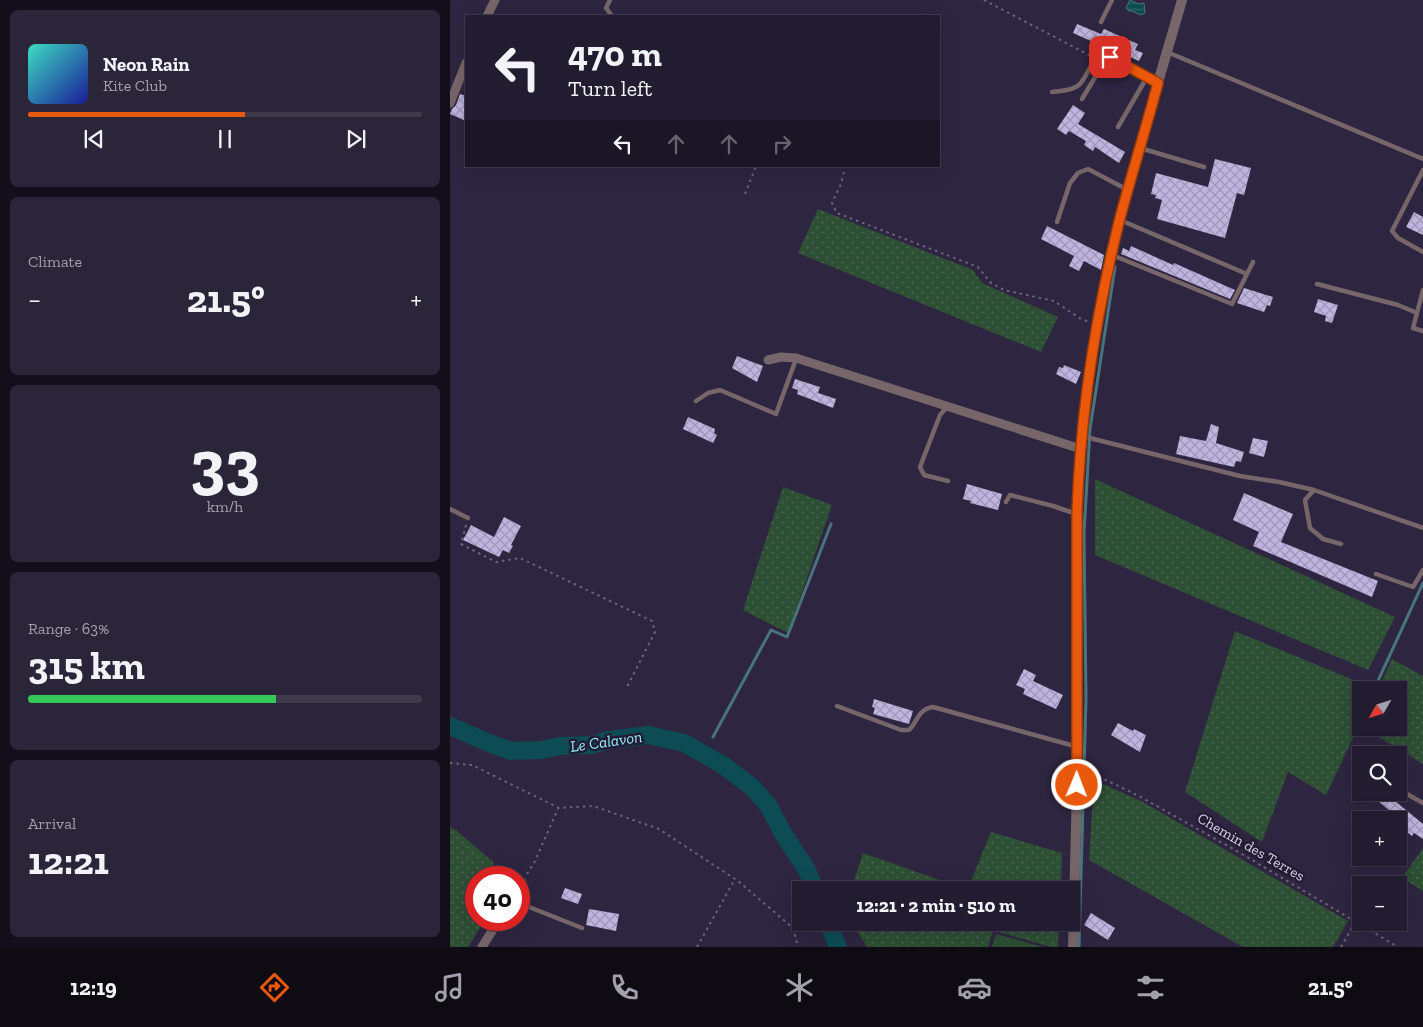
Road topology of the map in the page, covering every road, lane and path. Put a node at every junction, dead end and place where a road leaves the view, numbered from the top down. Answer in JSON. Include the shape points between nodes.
{"nodes":[{"id":1,"x":494,"y":0,"type":"edge"},
{"id":2,"x":610,"y":0,"type":"edge"},
{"id":3,"x":984,"y":0,"type":"edge"},
{"id":4,"x":1112,"y":0,"type":"edge"},
{"id":5,"x":1182,"y":0,"type":"edge"},
{"id":6,"x":487,"y":15,"type":"edge"},
{"id":7,"x":611,"y":15,"type":"edge"},
{"id":8,"x":1101,"y":22,"type":"dead end"},
{"id":9,"x":1167,"y":52,"type":"junction"},
{"id":10,"x":1110,"y":57,"type":"junction"},
{"id":11,"x":1096,"y":58,"type":"junction"},
{"id":12,"x":465,"y":66,"type":"edge"},
{"id":13,"x":1147,"y":77,"type":"junction"},
{"id":14,"x":1158,"y":83,"type":"junction"},
{"id":15,"x":1052,"y":92,"type":"dead end"},
{"id":16,"x":1082,"y":99,"type":"dead end"},
{"id":17,"x":450,"y":103,"type":"edge"},
{"id":18,"x":1118,"y":127,"type":"dead end"},
{"id":19,"x":1140,"y":148,"type":"junction"},
{"id":20,"x":1423,"y":159,"type":"edge"},
{"id":21,"x":756,"y":167,"type":"edge"},
{"id":22,"x":845,"y":167,"type":"edge"},
{"id":23,"x":1204,"y":167,"type":"dead end"},
{"id":24,"x":1423,"y":170,"type":"edge"},
{"id":25,"x":1128,"y":190,"type":"junction"},
{"id":26,"x":745,"y":194,"type":"dead end"},
{"id":27,"x":1120,"y":220,"type":"junction"},
{"id":28,"x":1057,"y":222,"type":"dead end"},
{"id":29,"x":1423,"y":252,"type":"edge"},
{"id":30,"x":1112,"y":255,"type":"junction"},
{"id":31,"x":1253,"y":262,"type":"dead end"},
{"id":32,"x":1247,"y":274,"type":"junction"},
{"id":33,"x":1317,"y":284,"type":"dead end"},
{"id":34,"x":1423,"y":290,"type":"edge"},
{"id":35,"x":1417,"y":313,"type":"junction"},
{"id":36,"x":1097,"y":325,"type":"junction"},
{"id":37,"x":1423,"y":331,"type":"edge"},
{"id":38,"x":796,"y":358,"type":"junction"},
{"id":39,"x":768,"y":360,"type":"dead end"},
{"id":40,"x":696,"y":401,"type":"dead end"},
{"id":41,"x":947,"y":407,"type":"junction"},
{"id":42,"x":1082,"y":436,"type":"junction"},
{"id":43,"x":1081,"y":448,"type":"junction"},
{"id":44,"x":948,"y":481,"type":"dead end"},
{"id":45,"x":1314,"y":490,"type":"junction"},
{"id":46,"x":1006,"y":502,"type":"dead end"},
{"id":47,"x":450,"y":509,"type":"edge"},
{"id":48,"x":1077,"y":514,"type":"junction"},
{"id":49,"x":468,"y":518,"type":"joint"},
{"id":50,"x":1423,"y":528,"type":"edge"},
{"id":51,"x":1341,"y":544,"type":"dead end"},
{"id":52,"x":1423,"y":570,"type":"edge"},
{"id":53,"x":1376,"y":574,"type":"dead end"},
{"id":54,"x":626,"y":689,"type":"dead end"},
{"id":55,"x":836,"y":706,"type":"dead end"},
{"id":56,"x":1078,"y":747,"type":"junction"},
{"id":57,"x":450,"y":763,"type":"edge"},
{"id":58,"x":1089,"y":772,"type":"dead end"},
{"id":59,"x":1407,"y":794,"type":"dead end"},
{"id":60,"x":1423,"y":803,"type":"edge"},
{"id":61,"x":558,"y":808,"type":"junction"},
{"id":62,"x":530,"y":869,"type":"edge"},
{"id":63,"x":735,"y":879,"type":"junction"},
{"id":64,"x":530,"y":907,"type":"edge"},
{"id":65,"x":1352,"y":919,"type":"edge"},
{"id":66,"x":582,"y":928,"type":"dead end"},
{"id":67,"x":1352,"y":928,"type":"edge"},
{"id":68,"x":492,"y":931,"type":"edge"},
{"id":69,"x":1372,"y":931,"type":"edge"},
{"id":70,"x":482,"y":947,"type":"edge"},
{"id":71,"x":697,"y":947,"type":"edge"},
{"id":72,"x":798,"y":947,"type":"edge"},
{"id":73,"x":1073,"y":947,"type":"edge"},
{"id":74,"x":1341,"y":947,"type":"edge"},
{"id":75,"x":1398,"y":947,"type":"edge"}],
"edges":[{"from":1,"to":6,"type":"street"},
{"from":2,"to":7,"type":"lane","via":[[606,8]]},
{"from":3,"to":11,"type":"path"},
{"from":4,"to":8,"type":"lane"},
{"from":5,"to":9,"type":"street"},
{"from":9,"to":14,"type":"street"},
{"from":9,"to":20,"type":"lane"},
{"from":10,"to":11,"type":"lane","via":[[1104,54]]},
{"from":10,"to":13,"type":"lane"},
{"from":10,"to":16,"type":"lane"},
{"from":11,"to":15,"type":"lane","via":[[1079,85]]},
{"from":12,"to":17,"type":"street"},
{"from":13,"to":14,"type":"lane"},
{"from":13,"to":18,"type":"lane"},
{"from":14,"to":19,"type":"street"},
{"from":19,"to":23,"type":"lane"},
{"from":19,"to":25,"type":"street"},
{"from":21,"to":26,"type":"path"},
{"from":22,"to":36,"type":"path","via":[[842,184],[832,203],[837,213],[978,267],[991,283],[1004,290],[1054,301],[1081,319]]},
{"from":24,"to":29,"type":"lane","via":[[1392,231]]},
{"from":25,"to":27,"type":"street"},
{"from":25,"to":28,"type":"lane","via":[[1088,169],[1078,173],[1070,183]]},
{"from":27,"to":30,"type":"street"},
{"from":27,"to":32,"type":"lane"},
{"from":30,"to":32,"type":"lane","via":[[1232,304]]},
{"from":30,"to":36,"type":"street"},
{"from":31,"to":32,"type":"lane"},
{"from":33,"to":35,"type":"lane"},
{"from":34,"to":35,"type":"lane"},
{"from":35,"to":37,"type":"lane","via":[[1413,328]]},
{"from":36,"to":42,"type":"street"},
{"from":38,"to":39,"type":"street"},
{"from":38,"to":40,"type":"lane","via":[[776,414],[720,390]]},
{"from":38,"to":41,"type":"street"},
{"from":41,"to":43,"type":"street"},
{"from":41,"to":44,"type":"lane","via":[[940,416],[920,467],[924,475]]},
{"from":42,"to":43,"type":"street"},
{"from":42,"to":45,"type":"lane","via":[[1240,476]]},
{"from":43,"to":48,"type":"street"},
{"from":45,"to":50,"type":"lane"},
{"from":45,"to":51,"type":"lane","via":[[1305,500],[1310,528],[1323,539]]},
{"from":46,"to":48,"type":"lane","via":[[1010,495]]},
{"from":47,"to":49,"type":"lane"},
{"from":48,"to":56,"type":"street"},
{"from":49,"to":54,"type":"path","via":[[460,544],[496,562],[520,558],[652,621],[655,632]]},
{"from":52,"to":53,"type":"lane","via":[[1413,587]]},
{"from":55,"to":56,"type":"lane","via":[[901,730],[909,730],[925,708],[933,707]]},
{"from":56,"to":73,"type":"street"},
{"from":57,"to":61,"type":"path","via":[[472,765]]},
{"from":58,"to":65,"type":"path","name":"Chemin des Terres","via":[[1156,806]]},
{"from":59,"to":60,"type":"lane"},
{"from":61,"to":62,"type":"path"},
{"from":61,"to":63,"type":"path","via":[[593,806],[659,829]]},
{"from":63,"to":71,"type":"path"},
{"from":63,"to":72,"type":"path","via":[[793,928]]},
{"from":64,"to":66,"type":"lane"},
{"from":67,"to":74,"type":"path"},
{"from":68,"to":70,"type":"street"},
{"from":69,"to":75,"type":"path","name":"Chemin des Terres"}]}
